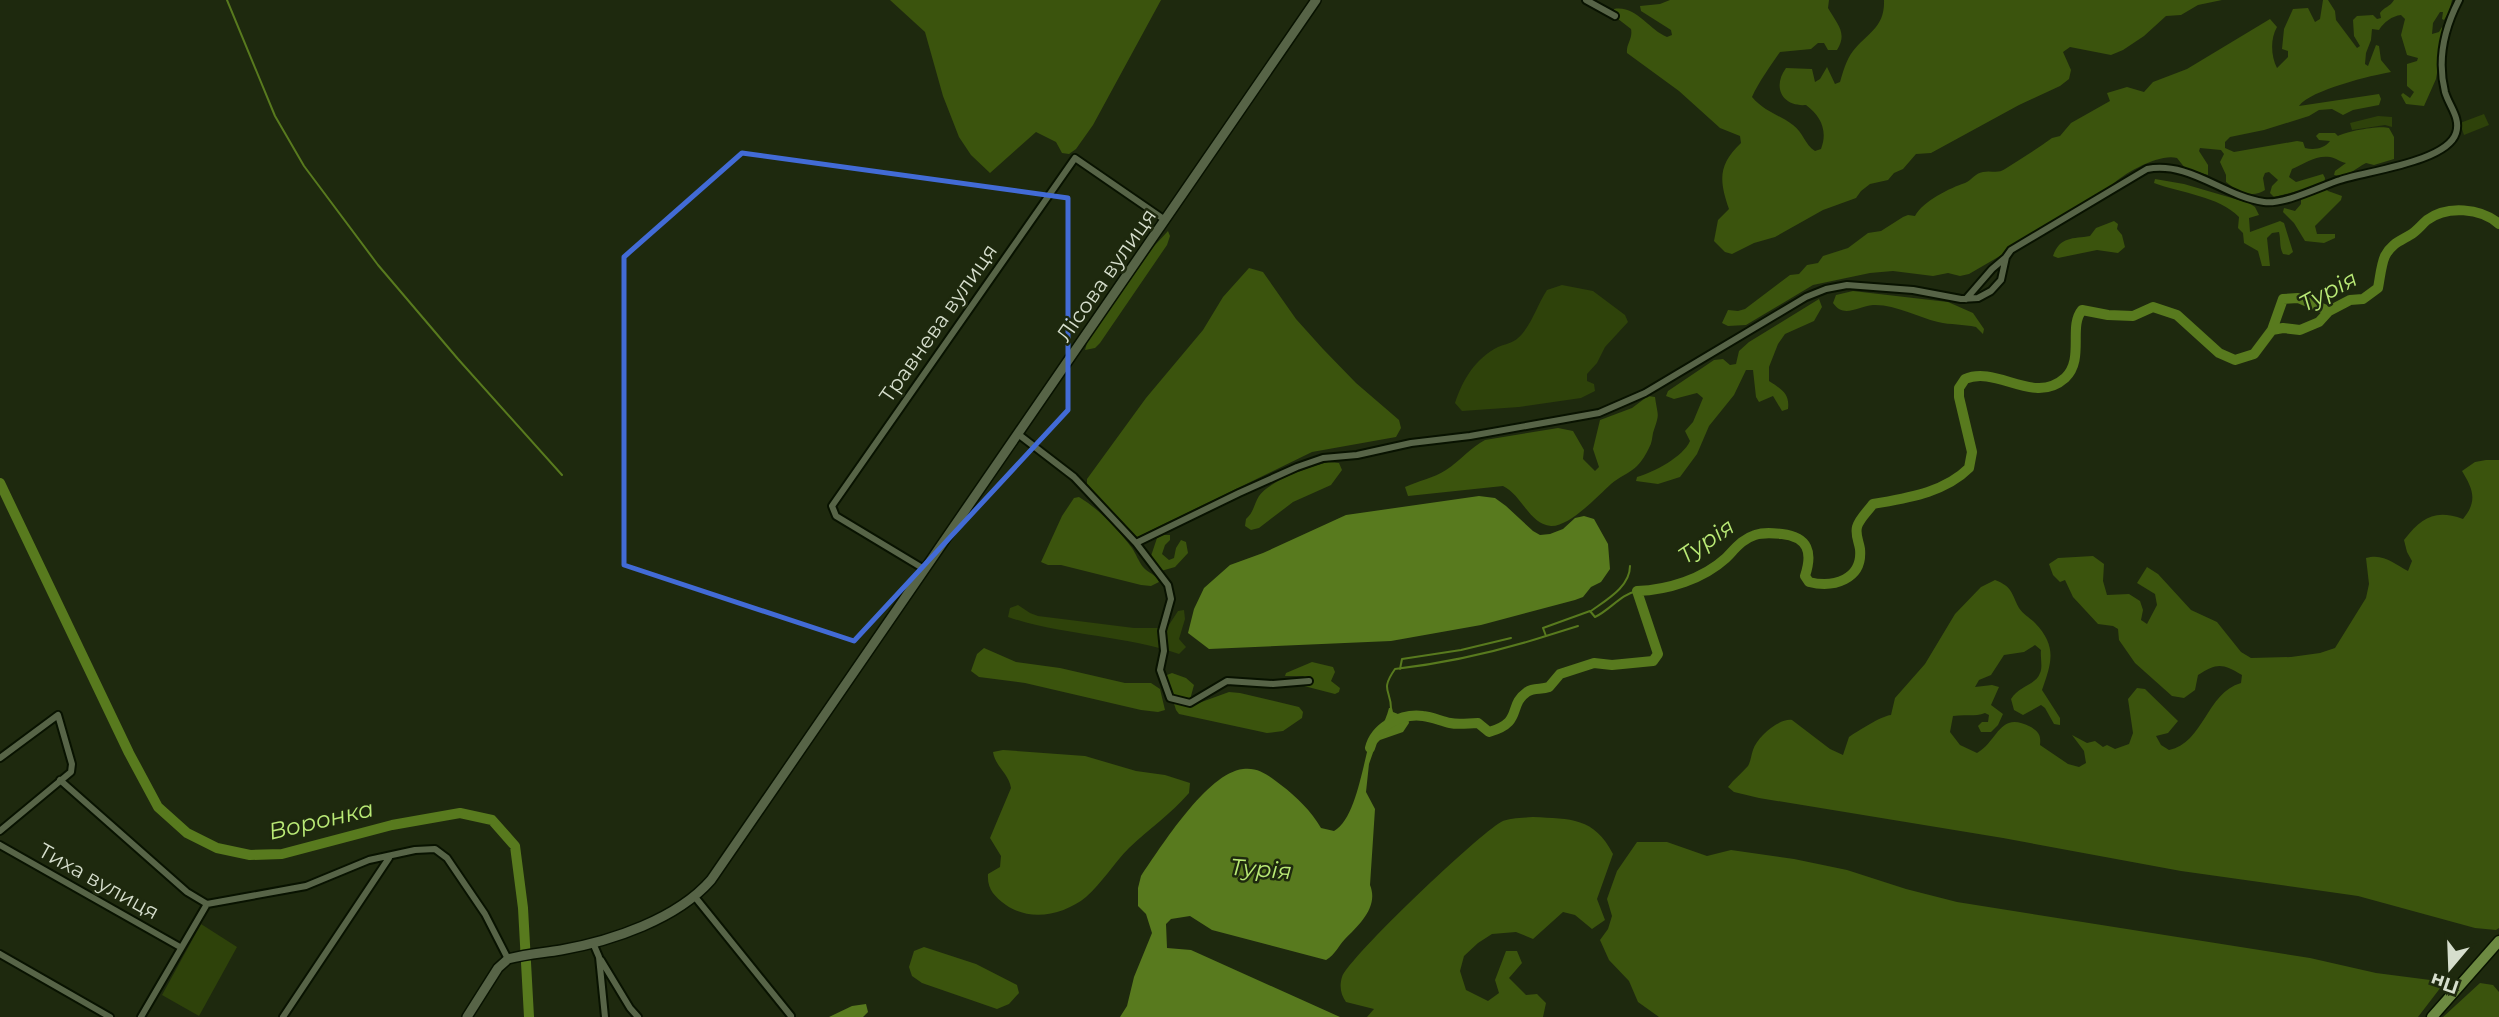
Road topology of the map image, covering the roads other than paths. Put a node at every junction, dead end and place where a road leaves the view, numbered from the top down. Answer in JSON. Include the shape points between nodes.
{"nodes":[{"id":1,"x":1316,"y":0,"type":"edge"},
{"id":2,"x":1586,"y":0,"type":"edge"},
{"id":3,"x":2459,"y":0,"type":"edge"},
{"id":4,"x":1615,"y":16,"type":"dead end"},
{"id":5,"x":1165,"y":220,"type":"junction"},
{"id":6,"x":2006,"y":257,"type":"junction"},
{"id":7,"x":1966,"y":299,"type":"junction"},
{"id":8,"x":1018,"y":434,"type":"junction"},
{"id":9,"x":1136,"y":543,"type":"junction"},
{"id":10,"x":923,"y":569,"type":"junction"},
{"id":11,"x":1309,"y":681,"type":"dead end"},
{"id":12,"x":0,"y":758,"type":"edge"},
{"id":13,"x":60,"y":780,"type":"junction"},
{"id":14,"x":0,"y":831,"type":"edge"},
{"id":15,"x":0,"y":845,"type":"edge"},
{"id":16,"x":390,"y":858,"type":"junction"},
{"id":17,"x":695,"y":897,"type":"junction"},
{"id":18,"x":207,"y":904,"type":"junction"},
{"id":19,"x":2499,"y":941,"type":"edge"},
{"id":20,"x":593,"y":943,"type":"junction"},
{"id":21,"x":180,"y":947,"type":"junction"},
{"id":22,"x":0,"y":954,"type":"edge"},
{"id":23,"x":598,"y":957,"type":"junction"},
{"id":24,"x":508,"y":959,"type":"junction"},
{"id":25,"x":791,"y":1016,"type":"edge"},
{"id":26,"x":110,"y":1017,"type":"edge"},
{"id":27,"x":141,"y":1017,"type":"edge"},
{"id":28,"x":283,"y":1017,"type":"edge"},
{"id":29,"x":467,"y":1017,"type":"edge"},
{"id":30,"x":605,"y":1017,"type":"edge"},
{"id":31,"x":638,"y":1017,"type":"edge"},
{"id":32,"x":2432,"y":1017,"type":"edge"}],
"edges":[{"from":1,"to":5,"type":"street","name":"Лісова вулиця"},
{"from":2,"to":4,"type":"street"},
{"from":3,"to":6,"type":"street","via":[[2447,23],[2440,68],[2458,121],[2456,135],[2429,155],[2266,202],[2180,170],[2147,169]]},
{"from":5,"to":8,"type":"street","name":"Лісова вулиця"},
{"from":5,"to":10,"type":"street","name":"Травнева вулиця","via":[[1075,158],[832,506],[836,516]]},
{"from":6,"to":7,"type":"street"},
{"from":6,"to":7,"type":"street","via":[[1997,285],[1978,298]]},
{"from":7,"to":9,"type":"street","via":[[1875,286],[1826,289],[1639,397],[1599,413],[1323,458]]},
{"from":8,"to":9,"type":"street","via":[[1074,477]]},
{"from":8,"to":10,"type":"street","name":"Лісова вулиця"},
{"from":9,"to":11,"type":"street","via":[[1170,593],[1160,670],[1170,698],[1190,703],[1227,681]]},
{"from":10,"to":17,"type":"street","name":"Лісова вулиця","via":[[728,857]]},
{"from":12,"to":13,"type":"street","via":[[58,715],[72,764],[71,772]]},
{"from":13,"to":14,"type":"street"},
{"from":13,"to":18,"type":"street","via":[[187,892]]},
{"from":15,"to":21,"type":"street","name":"Тиха вулиця"},
{"from":16,"to":18,"type":"street","via":[[351,866],[306,886]]},
{"from":16,"to":24,"type":"street","via":[[429,849],[442,853],[485,914]]},
{"from":16,"to":28,"type":"street"},
{"from":17,"to":20,"type":"street","name":"Лісова вулиця","via":[[670,913]]},
{"from":17,"to":25,"type":"street"},
{"from":18,"to":21,"type":"street"},
{"from":19,"to":32,"type":"main road"},
{"from":20,"to":23,"type":"street"},
{"from":20,"to":24,"type":"street","name":"Лісова вулиця"},
{"from":21,"to":27,"type":"street"},
{"from":22,"to":26,"type":"street"},
{"from":23,"to":30,"type":"street"},
{"from":23,"to":31,"type":"street"},
{"from":24,"to":29,"type":"street"}]}
